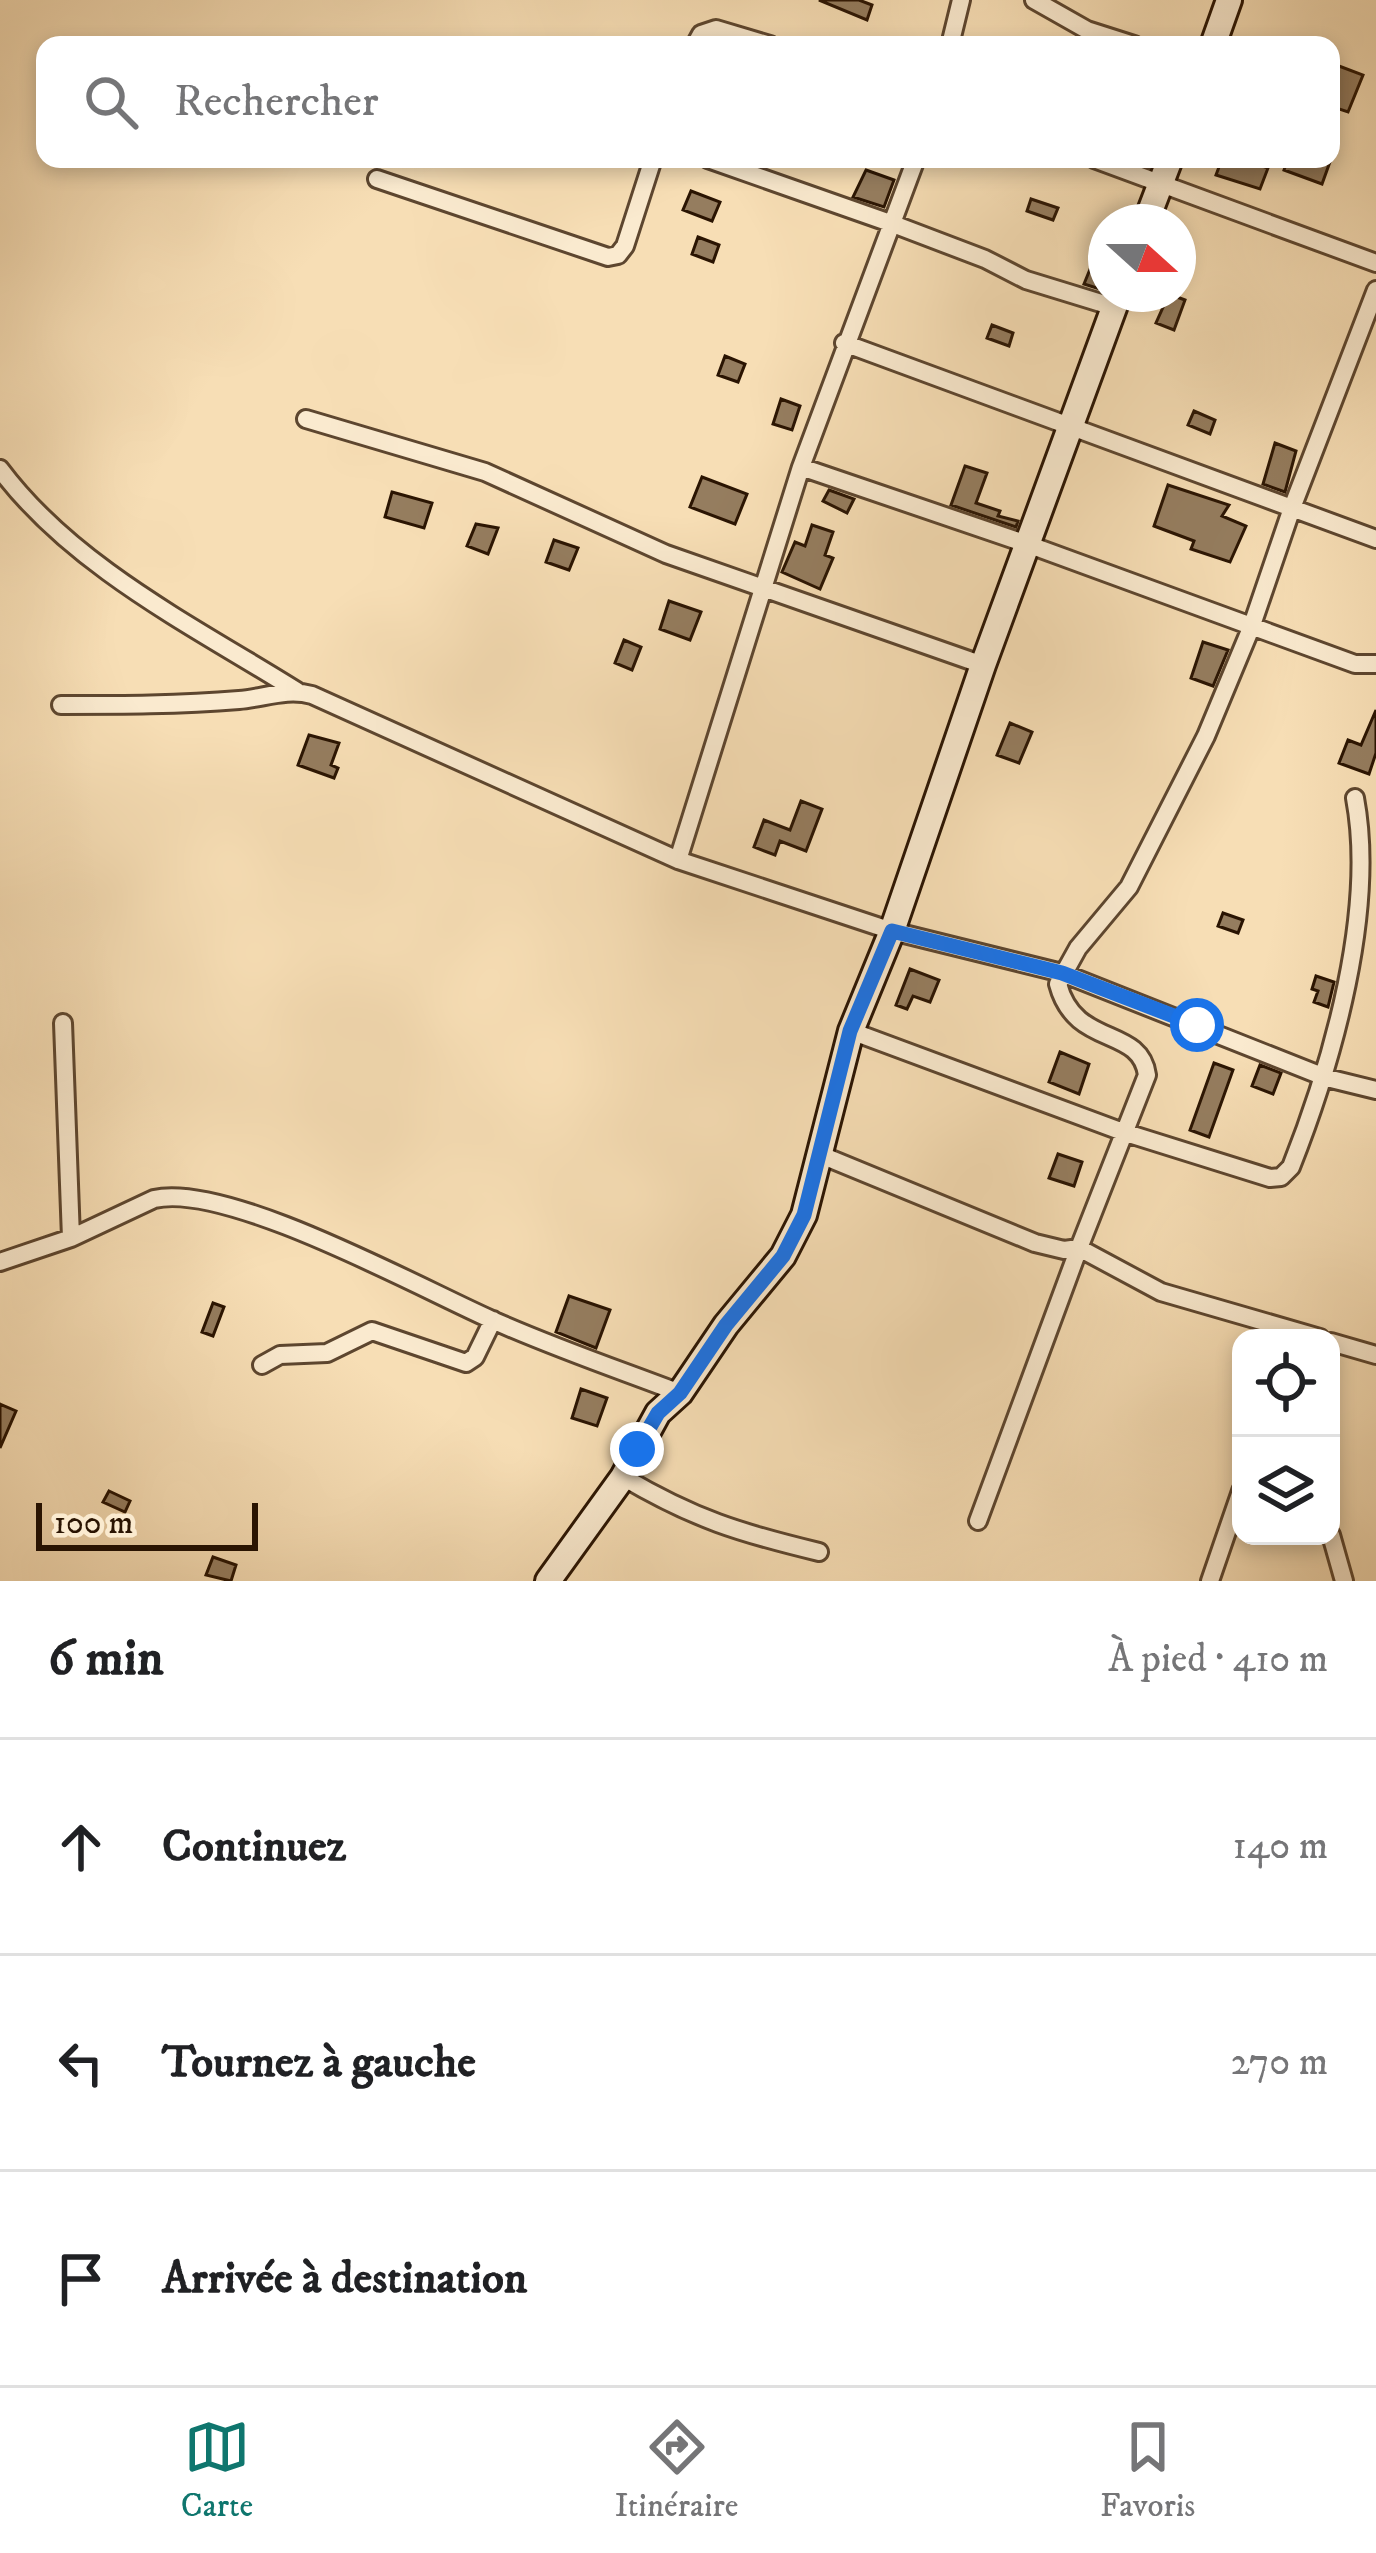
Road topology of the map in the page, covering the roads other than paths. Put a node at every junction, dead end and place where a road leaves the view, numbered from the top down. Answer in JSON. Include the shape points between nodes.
{"nodes":[{"id":1,"x":961,"y":0,"type":"edge"},
{"id":2,"x":1034,"y":0,"type":"edge"},
{"id":3,"x":1229,"y":0,"type":"edge"},
{"id":4,"x":700,"y":36,"type":"edge"},
{"id":5,"x":740,"y":36,"type":"edge"},
{"id":6,"x":952,"y":36,"type":"edge"},
{"id":7,"x":1106,"y":36,"type":"edge"},
{"id":8,"x":1216,"y":36,"type":"edge"},
{"id":9,"x":650,"y":168,"type":"edge"},
{"id":10,"x":734,"y":168,"type":"edge"},
{"id":11,"x":913,"y":168,"type":"edge"},
{"id":12,"x":1118,"y":168,"type":"edge"},
{"id":13,"x":1167,"y":168,"type":"edge"},
{"id":14,"x":377,"y":178,"type":"dead end"},
{"id":15,"x":1161,"y":184,"type":"junction"},
{"id":16,"x":1153,"y":204,"type":"edge"},
{"id":17,"x":893,"y":224,"type":"junction"},
{"id":18,"x":1376,"y":263,"type":"edge"},
{"id":19,"x":1376,"y":290,"type":"edge"},
{"id":20,"x":1088,"y":294,"type":"edge"},
{"id":21,"x":1112,"y":312,"type":"edge"},
{"id":22,"x":844,"y":343,"type":"junction"},
{"id":23,"x":306,"y":419,"type":"dead end"},
{"id":24,"x":1070,"y":428,"type":"junction"},
{"id":25,"x":801,"y":467,"type":"junction"},
{"id":26,"x":0,"y":470,"type":"edge"},
{"id":27,"x":1292,"y":508,"type":"junction"},
{"id":28,"x":1376,"y":538,"type":"edge"},
{"id":29,"x":1027,"y":544,"type":"junction"},
{"id":30,"x":763,"y":588,"type":"junction"},
{"id":31,"x":1251,"y":628,"type":"junction"},
{"id":32,"x":1376,"y":664,"type":"edge"},
{"id":33,"x":983,"y":665,"type":"junction"},
{"id":34,"x":297,"y":691,"type":"junction"},
{"id":35,"x":61,"y":705,"type":"dead end"},
{"id":36,"x":1355,"y":798,"type":"dead end"},
{"id":37,"x":678,"y":860,"type":"junction"},
{"id":38,"x":892,"y":931,"type":"junction"},
{"id":39,"x":1062,"y":973,"type":"junction"},
{"id":40,"x":63,"y":1023,"type":"dead end"},
{"id":41,"x":850,"y":1031,"type":"junction"},
{"id":42,"x":1327,"y":1078,"type":"junction"},
{"id":43,"x":1376,"y":1090,"type":"edge"},
{"id":44,"x":1123,"y":1132,"type":"junction"},
{"id":45,"x":821,"y":1155,"type":"junction"},
{"id":46,"x":70,"y":1238,"type":"junction"},
{"id":47,"x":1079,"y":1248,"type":"junction"},
{"id":48,"x":0,"y":1262,"type":"edge"},
{"id":49,"x":493,"y":1320,"type":"junction"},
{"id":50,"x":1279,"y":1329,"type":"edge"},
{"id":51,"x":1340,"y":1345,"type":"edge"},
{"id":52,"x":1376,"y":1355,"type":"edge"},
{"id":53,"x":262,"y":1365,"type":"dead end"},
{"id":54,"x":680,"y":1393,"type":"junction"},
{"id":55,"x":622,"y":1477,"type":"junction"},
{"id":56,"x":1232,"y":1516,"type":"edge"},
{"id":57,"x":978,"y":1521,"type":"dead end"},
{"id":58,"x":1334,"y":1545,"type":"edge"},
{"id":59,"x":819,"y":1552,"type":"dead end"},
{"id":60,"x":548,"y":1581,"type":"edge"},
{"id":61,"x":1210,"y":1581,"type":"edge"},
{"id":62,"x":1344,"y":1581,"type":"edge"}],
"edges":[{"from":1,"to":6,"type":"street"},
{"from":2,"to":7,"type":"street"},
{"from":3,"to":8,"type":"street"},
{"from":4,"to":5,"type":"street","via":[[716,29]]},
{"from":9,"to":14,"type":"street","via":[[625,246],[608,257]]},
{"from":10,"to":17,"type":"street"},
{"from":11,"to":17,"type":"street"},
{"from":12,"to":15,"type":"street"},
{"from":13,"to":15,"type":"street"},
{"from":15,"to":16,"type":"street"},
{"from":15,"to":18,"type":"street"},
{"from":17,"to":20,"type":"street","via":[[1026,280]]},
{"from":17,"to":22,"type":"street"},
{"from":19,"to":27,"type":"street"},
{"from":21,"to":24,"type":"street"},
{"from":22,"to":24,"type":"street"},
{"from":22,"to":25,"type":"street"},
{"from":23,"to":30,"type":"street","via":[[484,472]]},
{"from":24,"to":27,"type":"street"},
{"from":24,"to":29,"type":"street"},
{"from":25,"to":29,"type":"street"},
{"from":25,"to":30,"type":"street"},
{"from":26,"to":34,"type":"street","via":[[23,501],[120,579]]},
{"from":27,"to":28,"type":"street"},
{"from":27,"to":31,"type":"street"},
{"from":29,"to":31,"type":"street"},
{"from":29,"to":33,"type":"street"},
{"from":30,"to":33,"type":"street"},
{"from":30,"to":37,"type":"street"},
{"from":31,"to":32,"type":"street"},
{"from":31,"to":39,"type":"street","via":[[1129,887]]},
{"from":33,"to":38,"type":"street"},
{"from":34,"to":35,"type":"street","via":[[151,706]]},
{"from":34,"to":37,"type":"street"},
{"from":36,"to":42,"type":"street","via":[[1370,825],[1371,949]]},
{"from":37,"to":38,"type":"street"},
{"from":38,"to":39,"type":"street"},
{"from":38,"to":41,"type":"street"},
{"from":39,"to":42,"type":"street"},
{"from":39,"to":44,"type":"street","via":[[1064,1004],[1078,1022],[1145,1060],[1147,1075]]},
{"from":40,"to":46,"type":"street"},
{"from":41,"to":44,"type":"street"},
{"from":41,"to":45,"type":"street"},
{"from":42,"to":43,"type":"street"},
{"from":42,"to":44,"type":"street","via":[[1281,1177]]},
{"from":44,"to":47,"type":"street"},
{"from":45,"to":47,"type":"street","via":[[1035,1243]]},
{"from":45,"to":54,"type":"street","via":[[783,1256]]},
{"from":46,"to":48,"type":"street"},
{"from":46,"to":49,"type":"street","via":[[154,1199],[200,1198],[332,1244]]},
{"from":47,"to":50,"type":"street","via":[[1161,1292]]},
{"from":47,"to":57,"type":"street"},
{"from":49,"to":53,"type":"street","via":[[466,1363],[372,1331],[327,1353],[280,1355]]},
{"from":49,"to":54,"type":"street"},
{"from":51,"to":52,"type":"street"},
{"from":54,"to":55,"type":"street","via":[[658,1413]]},
{"from":55,"to":59,"type":"street","via":[[734,1532]]},
{"from":55,"to":60,"type":"street"},
{"from":56,"to":61,"type":"street"},
{"from":58,"to":62,"type":"street"}]}
